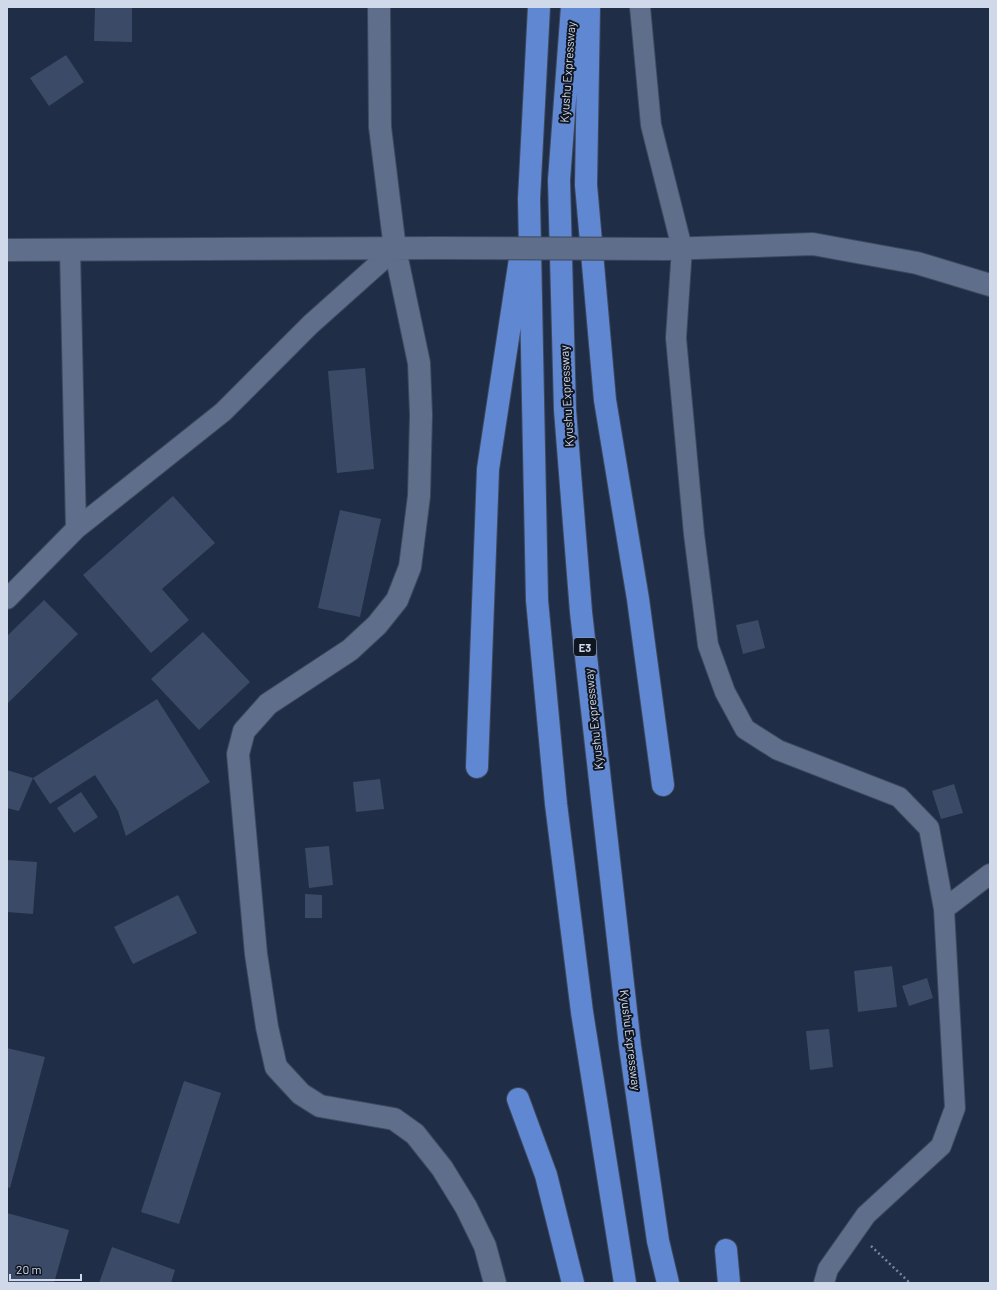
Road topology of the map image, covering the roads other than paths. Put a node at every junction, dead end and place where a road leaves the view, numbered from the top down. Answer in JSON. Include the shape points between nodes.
{"nodes":[{"id":1,"x":379,"y":7,"type":"edge"},
{"id":2,"x":539,"y":7,"type":"edge"},
{"id":3,"x":572,"y":7,"type":"edge"},
{"id":4,"x":589,"y":7,"type":"edge"},
{"id":5,"x":640,"y":7,"type":"edge"},
{"id":6,"x":529,"y":199,"type":"junction"},
{"id":7,"x":395,"y":249,"type":"junction"},
{"id":8,"x":674,"y":249,"type":"junction"},
{"id":9,"x":7,"y":250,"type":"edge"},
{"id":10,"x":70,"y":250,"type":"junction"},
{"id":11,"x":990,"y":285,"type":"edge"},
{"id":12,"x":76,"y":529,"type":"junction"},
{"id":13,"x":7,"y":599,"type":"edge"},
{"id":14,"x":477,"y":767,"type":"dead end"},
{"id":15,"x":663,"y":785,"type":"dead end"},
{"id":16,"x":990,"y":874,"type":"edge"},
{"id":17,"x":944,"y":909,"type":"junction"},
{"id":18,"x":518,"y":1099,"type":"dead end"},
{"id":19,"x":726,"y":1250,"type":"dead end"},
{"id":20,"x":495,"y":1283,"type":"edge"},
{"id":21,"x":573,"y":1283,"type":"edge"},
{"id":22,"x":626,"y":1283,"type":"edge"},
{"id":23,"x":668,"y":1283,"type":"edge"},
{"id":24,"x":729,"y":1283,"type":"edge"},
{"id":25,"x":824,"y":1283,"type":"edge"}],
"edges":[{"from":1,"to":7,"type":"street","via":[[380,127]]},
{"from":2,"to":6,"type":"highway"},
{"from":3,"to":23,"type":"highway","name":"Kyushu Expressway","number":"E3","via":[[559,180],[565,410],[581,612],[630,1046],[658,1241]]},
{"from":4,"to":15,"type":"highway","via":[[586,184],[606,400],[638,599]]},
{"from":5,"to":8,"type":"street","via":[[651,125]]},
{"from":6,"to":14,"type":"highway","via":[[488,469]]},
{"from":6,"to":22,"type":"highway","via":[[538,608],[556,804],[581,1004]]},
{"from":7,"to":8,"type":"street","bridge":true},
{"from":7,"to":10,"type":"street"},
{"from":7,"to":12,"type":"street","via":[[311,324],[223,412]]},
{"from":7,"to":20,"type":"street","via":[[419,363],[419,496],[410,567],[397,600],[376,625],[350,650],[268,704],[244,731],[238,754],[256,954],[276,1067],[301,1094],[320,1106],[394,1118],[415,1134],[442,1168],[466,1206],[484,1246]]},
{"from":8,"to":11,"type":"street","via":[[813,244],[917,264]]},
{"from":8,"to":17,"type":"street","via":[[676,338],[694,534],[708,645],[725,692],[745,729],[778,750],[899,797],[929,828]]},
{"from":9,"to":10,"type":"street"},
{"from":10,"to":12,"type":"street"},
{"from":12,"to":13,"type":"street"},
{"from":16,"to":17,"type":"street"},
{"from":17,"to":25,"type":"street","via":[[955,1108],[941,1146],[866,1215],[828,1269]]},
{"from":18,"to":21,"type":"highway","via":[[546,1175]]},
{"from":19,"to":24,"type":"highway"}]}
